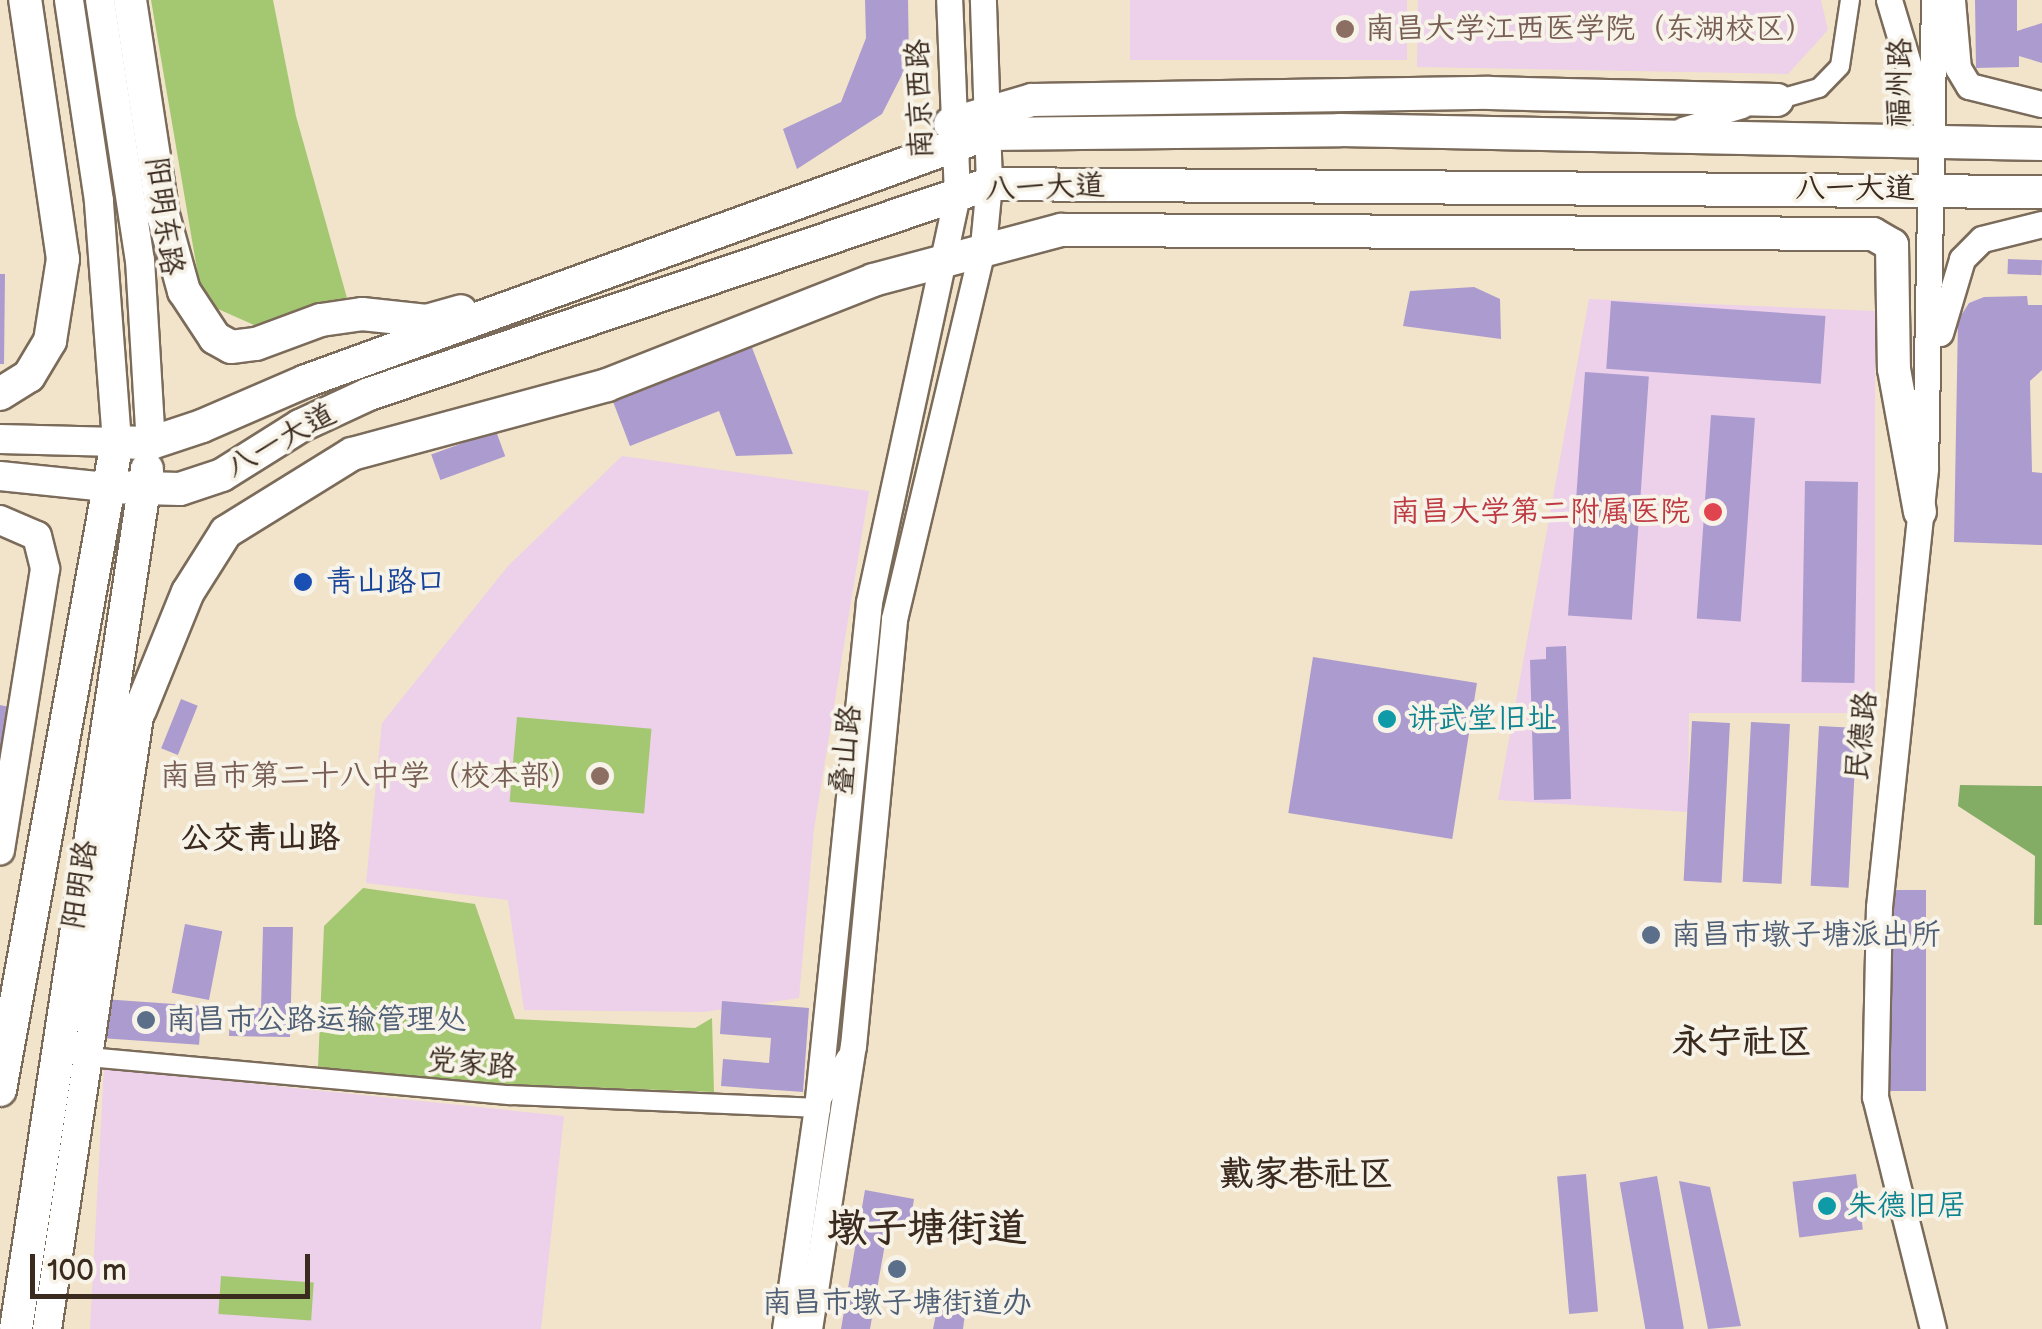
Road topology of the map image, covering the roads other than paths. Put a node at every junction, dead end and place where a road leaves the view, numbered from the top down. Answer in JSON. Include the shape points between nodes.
{"nodes":[{"id":1,"x":25,"y":0,"type":"edge"},
{"id":2,"x":69,"y":0,"type":"edge"},
{"id":3,"x":100,"y":0,"type":"edge"},
{"id":4,"x":130,"y":0,"type":"edge"},
{"id":5,"x":949,"y":0,"type":"edge"},
{"id":6,"x":984,"y":0,"type":"edge"},
{"id":7,"x":1850,"y":0,"type":"edge"},
{"id":8,"x":1889,"y":0,"type":"edge"},
{"id":9,"x":1934,"y":0,"type":"edge"},
{"id":10,"x":1952,"y":0,"type":"edge"},
{"id":11,"x":1776,"y":100,"type":"junction"},
{"id":12,"x":2042,"y":104,"type":"edge"},
{"id":13,"x":970,"y":128,"type":"junction"},
{"id":14,"x":1644,"y":138,"type":"junction"},
{"id":15,"x":1932,"y":144,"type":"junction"},
{"id":16,"x":2042,"y":144,"type":"edge"},
{"id":17,"x":989,"y":184,"type":"junction"},
{"id":18,"x":1933,"y":189,"type":"junction"},
{"id":19,"x":2042,"y":192,"type":"edge"},
{"id":20,"x":957,"y":195,"type":"junction"},
{"id":21,"x":2042,"y":224,"type":"edge"},
{"id":22,"x":984,"y":246,"type":"junction"},
{"id":23,"x":947,"y":257,"type":"junction"},
{"id":24,"x":1927,"y":391,"type":"junction"},
{"id":25,"x":0,"y":394,"type":"edge"},
{"id":26,"x":0,"y":439,"type":"edge"},
{"id":27,"x":116,"y":442,"type":"junction"},
{"id":28,"x":151,"y":443,"type":"junction"},
{"id":29,"x":0,"y":476,"type":"edge"},
{"id":30,"x":106,"y":487,"type":"junction"},
{"id":31,"x":145,"y":489,"type":"junction"},
{"id":32,"x":1920,"y":512,"type":"junction"},
{"id":33,"x":0,"y":520,"type":"edge"},
{"id":34,"x":140,"y":710,"type":"joint"},
{"id":35,"x":0,"y":850,"type":"edge"},
{"id":36,"x":853,"y":1046,"type":"junction"},
{"id":37,"x":68,"y":1055,"type":"junction"},
{"id":38,"x":0,"y":1090,"type":"edge"},
{"id":39,"x":817,"y":1108,"type":"junction"},
{"id":40,"x":16,"y":1329,"type":"edge"},
{"id":41,"x":47,"y":1329,"type":"edge"},
{"id":42,"x":784,"y":1329,"type":"edge"},
{"id":43,"x":808,"y":1329,"type":"edge"},
{"id":44,"x":1933,"y":1329,"type":"edge"}],
"edges":[{"from":1,"to":25,"type":"highway","via":[[63,259],[50,341],[29,376]]},
{"from":2,"to":27,"type":"main road","name":"阳明东路","via":[[101,218]]},
{"from":3,"to":28,"type":"main road","name":"阳明东路","via":[[140,260]]},
{"from":4,"to":13,"type":"highway","via":[[164,214],[184,291],[196,317],[230,347],[321,320],[362,314],[427,321],[495,302],[636,255],[910,135]]},
{"from":5,"to":13,"type":"main road","name":"南京西路"},
{"from":6,"to":13,"type":"main road","name":"南京西路"},
{"from":7,"to":11,"type":"street","via":[[1840,66],[1819,88]]},
{"from":8,"to":15,"type":"main road","name":"福州路"},
{"from":9,"to":15,"type":"main road","name":"福州路"},
{"from":10,"to":12,"type":"main road","via":[[1958,68],[1969,86]]},
{"from":11,"to":13,"type":"highway","via":[[1489,93],[1032,100]]},
{"from":11,"to":14,"type":"street"},
{"from":13,"to":14,"type":"highway","name":"八一大道"},
{"from":13,"to":17,"type":"main road","name":"南京西路"},
{"from":13,"to":20,"type":"main road","name":"南京西路"},
{"from":13,"to":28,"type":"highway","name":"八一大道"},
{"from":14,"to":15,"type":"highway","name":"八一大道"},
{"from":15,"to":16,"type":"highway","name":"八一大道"},
{"from":15,"to":18,"type":"main road","name":"民德路"},
{"from":17,"to":18,"type":"highway","name":"八一大道"},
{"from":17,"to":20,"type":"highway","name":"八一大道"},
{"from":17,"to":22,"type":"main road","name":"叠山路"},
{"from":18,"to":19,"type":"highway","name":"八一大道"},
{"from":18,"to":24,"type":"main road","name":"民德路"},
{"from":20,"to":23,"type":"main road","name":"叠山路"},
{"from":20,"to":31,"type":"highway","name":"八一大道","via":[[369,394],[222,474],[180,489]]},
{"from":21,"to":24,"type":"main road","via":[[1982,239],[1962,260]]},
{"from":22,"to":23,"type":"highway"},
{"from":22,"to":32,"type":"highway","via":[[1061,230],[1873,234],[1892,245],[1894,369]]},
{"from":22,"to":36,"type":"main road","name":"叠山路","via":[[894,620]]},
{"from":23,"to":34,"type":"highway","via":[[607,385],[352,454],[288,488],[226,532],[188,592]]},
{"from":23,"to":39,"type":"main road","name":"叠山路","via":[[869,602]]},
{"from":24,"to":32,"type":"main road","name":"民德路"},
{"from":26,"to":27,"type":"main road"},
{"from":27,"to":28,"type":"highway","name":"八一大道"},
{"from":27,"to":30,"type":"highway","name":"阳明路"},
{"from":28,"to":31,"type":"highway","name":"阳明路"},
{"from":29,"to":30,"type":"main road"},
{"from":30,"to":31,"type":"highway","name":"八一大道"},
{"from":30,"to":38,"type":"highway","name":"阳明路"},
{"from":31,"to":37,"type":"highway","name":"阳明路"},
{"from":32,"to":44,"type":"main road","name":"民德路","via":[[1879,907],[1875,1096]]},
{"from":33,"to":35,"type":"main road","via":[[37,536],[45,570]]},
{"from":34,"to":37,"type":"main road"},
{"from":36,"to":39,"type":"street"},
{"from":36,"to":43,"type":"main road","name":"叠山路"},
{"from":37,"to":39,"type":"street","name":"党家路","via":[[510,1095]]},
{"from":37,"to":40,"type":"highway","name":"阳明路"},
{"from":37,"to":41,"type":"main road"},
{"from":39,"to":42,"type":"main road","name":"叠山路"}]}
